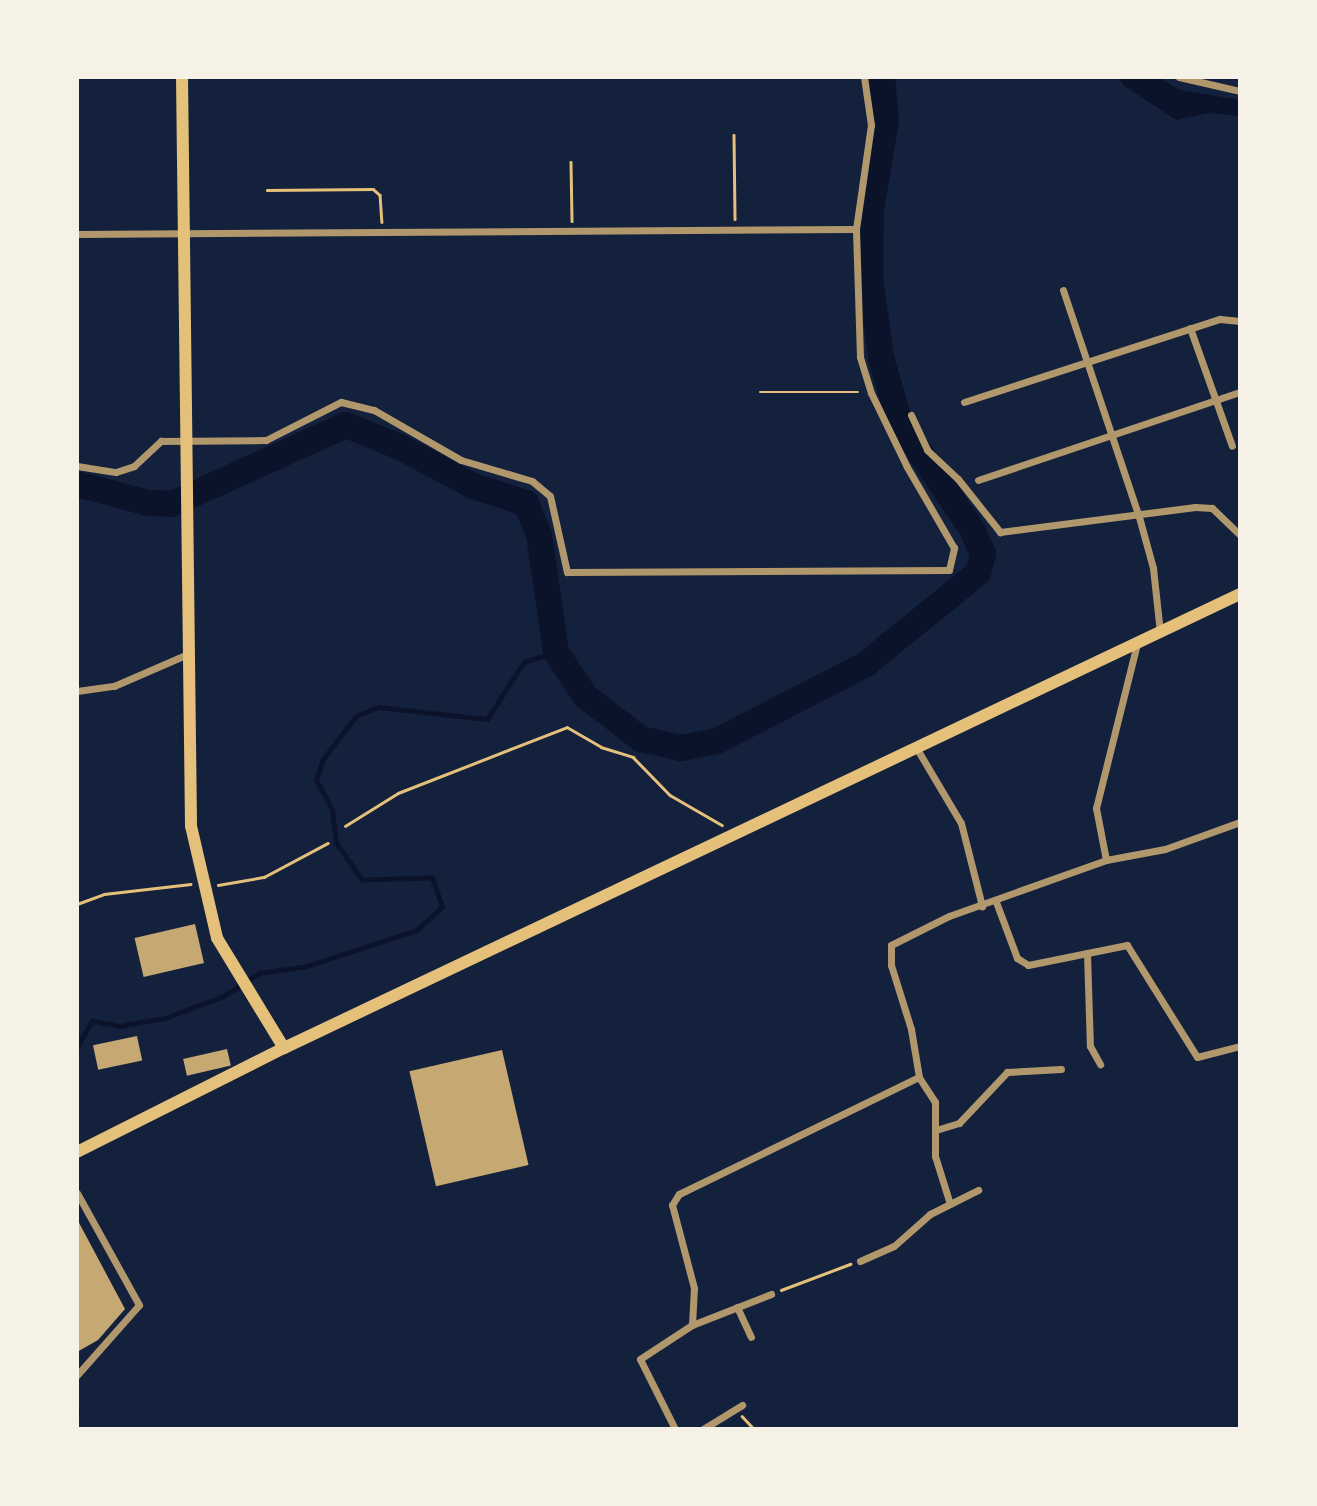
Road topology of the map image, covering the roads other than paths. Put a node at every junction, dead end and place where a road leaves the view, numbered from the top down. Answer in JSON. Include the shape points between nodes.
{"nodes":[{"id":1,"x":182,"y":77,"type":"edge"},
{"id":2,"x":864,"y":77,"type":"edge"},
{"id":3,"x":1179,"y":77,"type":"edge"},
{"id":4,"x":1240,"y":91,"type":"edge"},
{"id":5,"x":856,"y":229,"type":"junction"},
{"id":6,"x":185,"y":233,"type":"junction"},
{"id":7,"x":77,"y":234,"type":"edge"},
{"id":8,"x":1063,"y":290,"type":"dead end"},
{"id":9,"x":1240,"y":321,"type":"edge"},
{"id":10,"x":1190,"y":328,"type":"junction"},
{"id":11,"x":1086,"y":361,"type":"junction"},
{"id":12,"x":1240,"y":392,"type":"edge"},
{"id":13,"x":1215,"y":398,"type":"junction"},
{"id":14,"x":964,"y":402,"type":"dead end"},
{"id":15,"x":911,"y":415,"type":"dead end"},
{"id":16,"x":1111,"y":436,"type":"junction"},
{"id":17,"x":186,"y":438,"type":"junction"},
{"id":18,"x":1232,"y":446,"type":"dead end"},
{"id":19,"x":77,"y":466,"type":"edge"},
{"id":20,"x":978,"y":480,"type":"dead end"},
{"id":21,"x":1139,"y":517,"type":"junction"},
{"id":22,"x":1240,"y":535,"type":"edge"},
{"id":23,"x":1240,"y":594,"type":"edge"},
{"id":24,"x":1160,"y":632,"type":"junction"},
{"id":25,"x":1137,"y":643,"type":"junction"},
{"id":26,"x":188,"y":654,"type":"junction"},
{"id":27,"x":77,"y":691,"type":"edge"},
{"id":28,"x":917,"y":749,"type":"junction"},
{"id":29,"x":1240,"y":821,"type":"edge"},
{"id":30,"x":1106,"y":860,"type":"junction"},
{"id":31,"x":996,"y":902,"type":"junction"},
{"id":32,"x":982,"y":906,"type":"junction"},
{"id":33,"x":1087,"y":953,"type":"junction"},
{"id":34,"x":1240,"y":1046,"type":"edge"},
{"id":35,"x":284,"y":1048,"type":"junction"},
{"id":36,"x":1100,"y":1064,"type":"dead end"},
{"id":37,"x":1061,"y":1069,"type":"dead end"},
{"id":38,"x":919,"y":1077,"type":"junction"},
{"id":39,"x":936,"y":1130,"type":"junction"},
{"id":40,"x":77,"y":1152,"type":"edge"},
{"id":41,"x":978,"y":1190,"type":"dead end"},
{"id":42,"x":77,"y":1193,"type":"edge"},
{"id":43,"x":950,"y":1204,"type":"junction"},
{"id":44,"x":860,"y":1261,"type":"road end"},
{"id":45,"x":771,"y":1294,"type":"road end"},
{"id":46,"x":737,"y":1307,"type":"junction"},
{"id":47,"x":692,"y":1325,"type":"junction"},
{"id":48,"x":751,"y":1337,"type":"dead end"},
{"id":49,"x":77,"y":1375,"type":"edge"},
{"id":50,"x":739,"y":1406,"type":"road end"},
{"id":51,"x":675,"y":1429,"type":"edge"},
{"id":52,"x":703,"y":1429,"type":"edge"}],
"edges":[{"from":1,"to":6,"type":"main road"},
{"from":2,"to":5,"type":"street","via":[[871,125]]},
{"from":3,"to":4,"type":"street"},
{"from":5,"to":6,"type":"street"},
{"from":5,"to":17,"type":"street","via":[[860,357],[907,467],[954,548],[949,570],[567,572],[550,496],[532,481],[461,460],[374,411],[341,402],[307,422],[251,442]]},
{"from":6,"to":7,"type":"street"},
{"from":6,"to":17,"type":"main road"},
{"from":8,"to":11,"type":"street"},
{"from":9,"to":10,"type":"street","via":[[1220,319]]},
{"from":10,"to":11,"type":"street"},
{"from":10,"to":13,"type":"street"},
{"from":11,"to":14,"type":"street"},
{"from":11,"to":16,"type":"street"},
{"from":12,"to":13,"type":"street"},
{"from":13,"to":16,"type":"street"},
{"from":13,"to":18,"type":"street"},
{"from":15,"to":21,"type":"street","via":[[928,450],[1000,532]]},
{"from":16,"to":20,"type":"street"},
{"from":16,"to":21,"type":"street"},
{"from":17,"to":19,"type":"street","via":[[161,441],[134,466],[116,472]]},
{"from":17,"to":26,"type":"main road"},
{"from":21,"to":22,"type":"street","via":[[1212,508]]},
{"from":21,"to":24,"type":"street","via":[[1153,568]]},
{"from":23,"to":24,"type":"main road"},
{"from":24,"to":25,"type":"main road"},
{"from":25,"to":28,"type":"main road"},
{"from":25,"to":30,"type":"street","via":[[1096,808]]},
{"from":26,"to":27,"type":"street","via":[[114,686]]},
{"from":26,"to":35,"type":"main road","via":[[191,826],[201,883],[217,938]]},
{"from":28,"to":32,"type":"street","via":[[961,823]]},
{"from":28,"to":35,"type":"main road"},
{"from":29,"to":30,"type":"street","via":[[1165,849]]},
{"from":30,"to":31,"type":"street"},
{"from":31,"to":32,"type":"street"},
{"from":31,"to":33,"type":"street","via":[[1017,958],[1028,965]]},
{"from":32,"to":38,"type":"street","via":[[949,916],[891,946],[891,965],[911,1029]]},
{"from":33,"to":34,"type":"street","via":[[1127,945],[1197,1057]]},
{"from":33,"to":36,"type":"street","via":[[1090,1046]]},
{"from":35,"to":40,"type":"main road"},
{"from":37,"to":39,"type":"street","via":[[1007,1072],[959,1124]]},
{"from":38,"to":39,"type":"street","via":[[935,1102]]},
{"from":38,"to":47,"type":"street","via":[[679,1194],[672,1205],[694,1288]]},
{"from":39,"to":43,"type":"street","via":[[935,1156]]},
{"from":41,"to":43,"type":"street"},
{"from":42,"to":49,"type":"street","via":[[139,1305]]},
{"from":43,"to":44,"type":"street","via":[[930,1214],[894,1246]]},
{"from":45,"to":46,"type":"street"},
{"from":46,"to":47,"type":"street"},
{"from":46,"to":48,"type":"street"},
{"from":47,"to":51,"type":"street","via":[[640,1359]]},
{"from":50,"to":52,"type":"street"}]}
